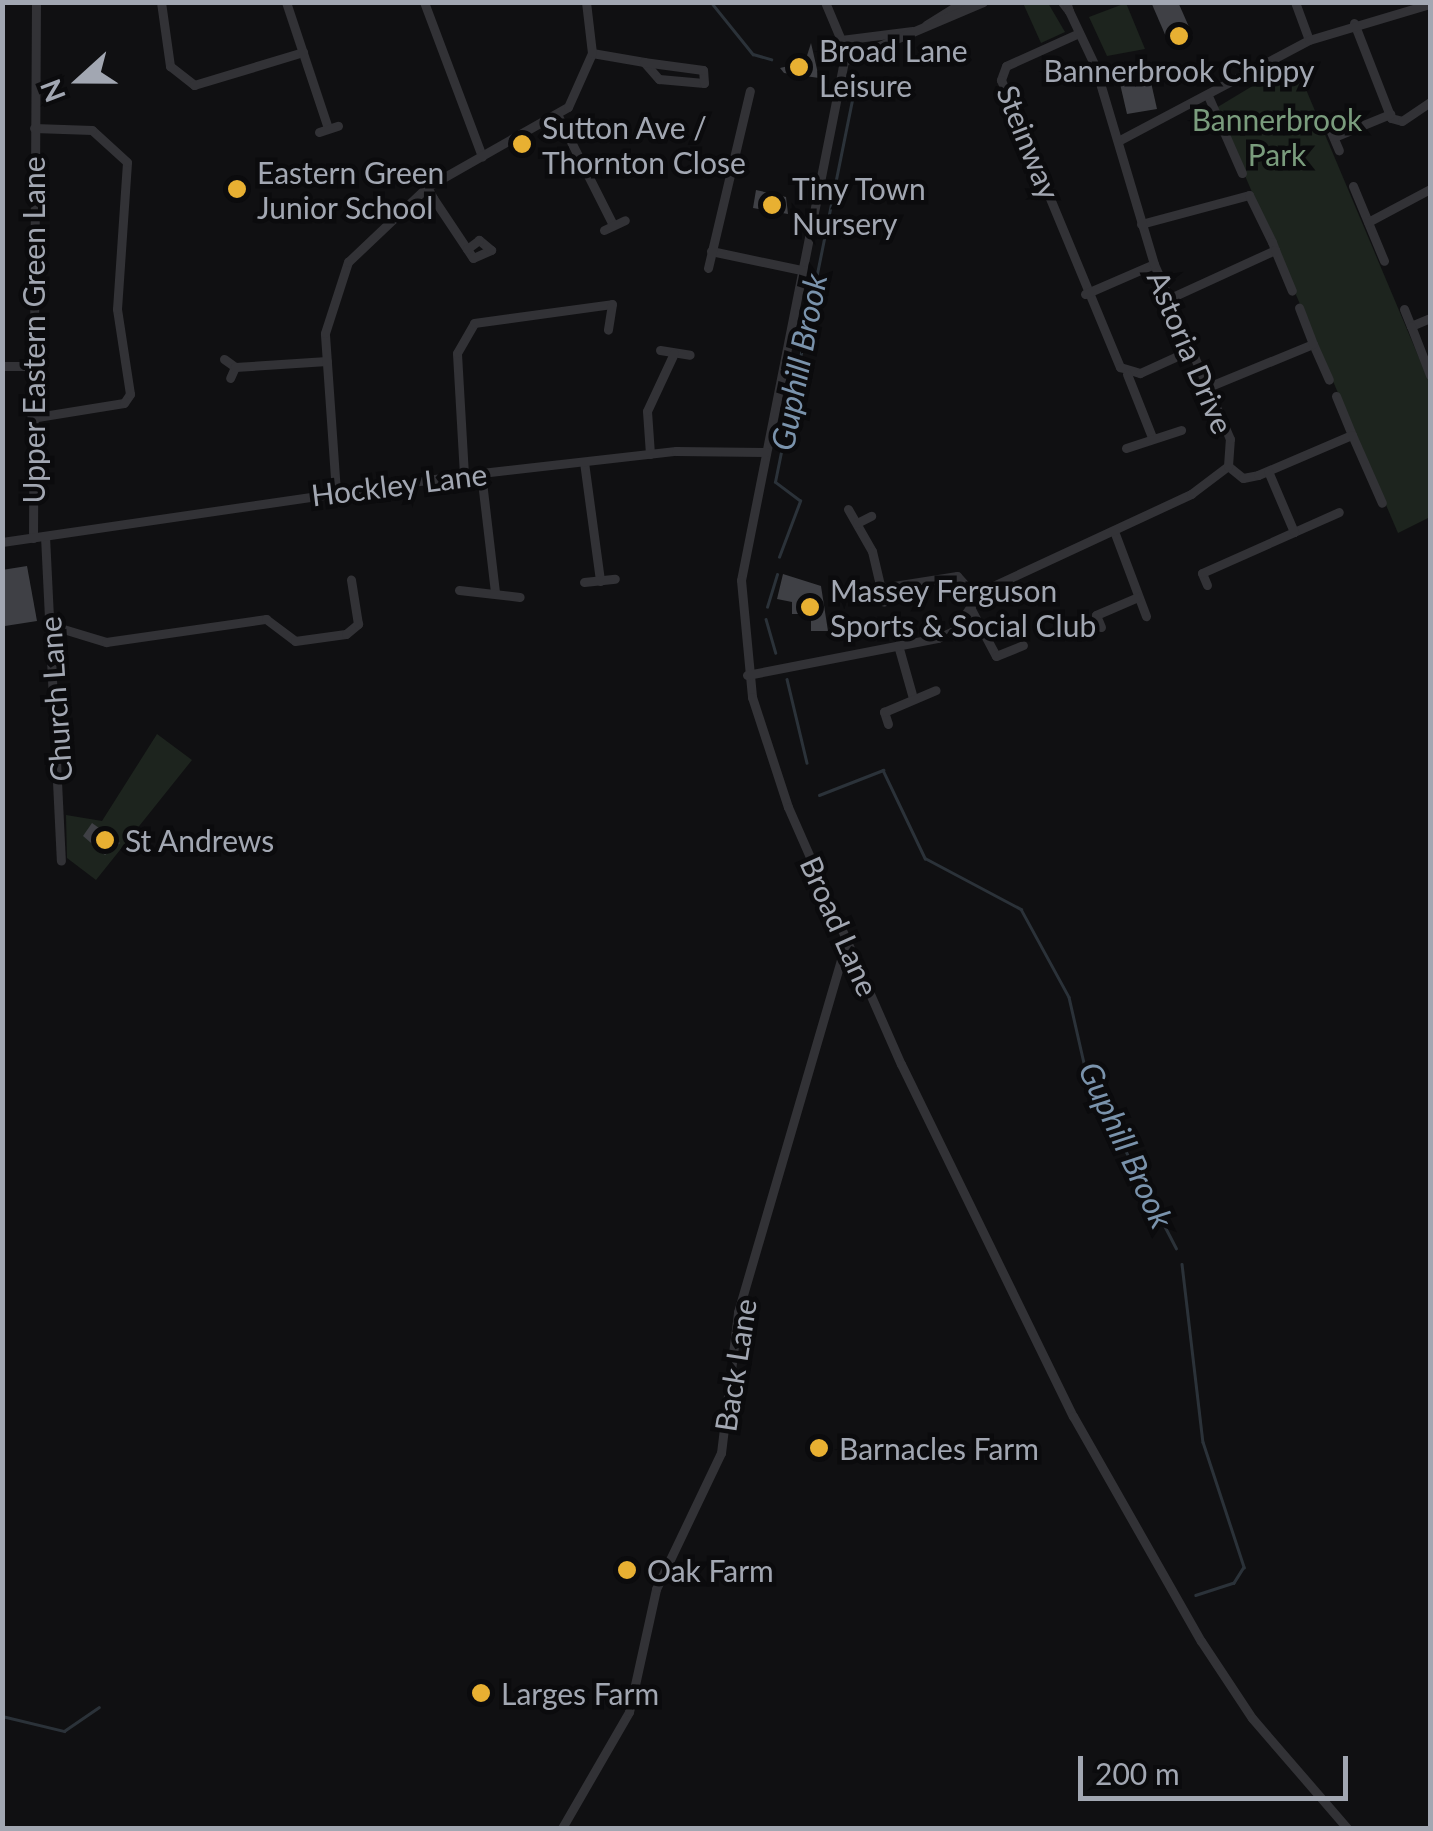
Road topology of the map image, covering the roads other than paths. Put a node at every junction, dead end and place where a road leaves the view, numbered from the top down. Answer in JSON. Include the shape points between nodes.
{"nodes":[{"id":1,"x":36,"y":2,"type":"edge"},
{"id":2,"x":160,"y":2,"type":"edge"},
{"id":3,"x":286,"y":2,"type":"edge"},
{"id":4,"x":424,"y":2,"type":"edge"},
{"id":5,"x":586,"y":2,"type":"edge"},
{"id":6,"x":825,"y":2,"type":"edge"},
{"id":7,"x":963,"y":2,"type":"edge"},
{"id":8,"x":983,"y":2,"type":"edge"},
{"id":9,"x":1295,"y":2,"type":"edge"},
{"id":10,"x":1430,"y":4,"type":"edge"},
{"id":11,"x":1066,"y":5,"type":"edge"},
{"id":12,"x":1354,"y":23,"type":"junction"},
{"id":13,"x":1079,"y":33,"type":"junction"},
{"id":14,"x":847,"y":39,"type":"junction"},
{"id":15,"x":1309,"y":40,"type":"junction"},
{"id":16,"x":302,"y":52,"type":"junction"},
{"id":17,"x":592,"y":53,"type":"junction"},
{"id":18,"x":859,"y":56,"type":"junction"},
{"id":19,"x":844,"y":61,"type":"junction"},
{"id":20,"x":644,"y":62,"type":"junction"},
{"id":21,"x":750,"y":92,"type":"dead end"},
{"id":22,"x":1210,"y":98,"type":"junction"},
{"id":23,"x":732,"y":100,"type":"dead end"},
{"id":24,"x":1430,"y":102,"type":"edge"},
{"id":25,"x":747,"y":103,"type":"junction"},
{"id":26,"x":1390,"y":114,"type":"junction"},
{"id":27,"x":558,"y":116,"type":"junction"},
{"id":28,"x":1326,"y":120,"type":"dead end"},
{"id":29,"x":34,"y":128,"type":"junction"},
{"id":30,"x":328,"y":129,"type":"dead end"},
{"id":31,"x":1334,"y":137,"type":"junction"},
{"id":32,"x":1118,"y":141,"type":"junction"},
{"id":33,"x":1339,"y":150,"type":"dead end"},
{"id":34,"x":482,"y":156,"type":"junction"},
{"id":35,"x":1242,"y":173,"type":"dead end"},
{"id":36,"x":1354,"y":186,"type":"dead end"},
{"id":37,"x":427,"y":187,"type":"junction"},
{"id":38,"x":1430,"y":189,"type":"edge"},
{"id":39,"x":625,"y":220,"type":"dead end"},
{"id":40,"x":1368,"y":222,"type":"junction"},
{"id":41,"x":1141,"y":224,"type":"junction"},
{"id":42,"x":466,"y":249,"type":"dead end"},
{"id":43,"x":1274,"y":250,"type":"junction"},
{"id":44,"x":712,"y":251,"type":"junction"},
{"id":45,"x":1384,"y":261,"type":"dead end"},
{"id":46,"x":1154,"y":264,"type":"junction"},
{"id":47,"x":708,"y":268,"type":"dead end"},
{"id":48,"x":806,"y":271,"type":"junction"},
{"id":49,"x":1292,"y":292,"type":"dead end"},
{"id":50,"x":1084,"y":294,"type":"junction"},
{"id":51,"x":1168,"y":299,"type":"junction"},
{"id":52,"x":1299,"y":308,"type":"dead end"},
{"id":53,"x":1404,"y":309,"type":"dead end"},
{"id":54,"x":1430,"y":318,"type":"edge"},
{"id":55,"x":1411,"y":326,"type":"junction"},
{"id":56,"x":608,"y":330,"type":"dead end"},
{"id":57,"x":1313,"y":344,"type":"junction"},
{"id":58,"x":660,"y":350,"type":"dead end"},
{"id":59,"x":1192,"y":350,"type":"junction"},
{"id":60,"x":674,"y":352,"type":"junction"},
{"id":61,"x":690,"y":355,"type":"dead end"},
{"id":62,"x":224,"y":359,"type":"dead end"},
{"id":63,"x":327,"y":362,"type":"junction"},
{"id":64,"x":2,"y":366,"type":"edge"},
{"id":65,"x":31,"y":366,"type":"junction"},
{"id":66,"x":235,"y":367,"type":"junction"},
{"id":67,"x":1127,"y":374,"type":"junction"},
{"id":68,"x":1430,"y":375,"type":"edge"},
{"id":69,"x":230,"y":378,"type":"dead end"},
{"id":70,"x":1329,"y":380,"type":"dead end"},
{"id":71,"x":1208,"y":387,"type":"junction"},
{"id":72,"x":1336,"y":396,"type":"dead end"},
{"id":73,"x":31,"y":418,"type":"junction"},
{"id":74,"x":1181,"y":430,"type":"dead end"},
{"id":75,"x":1352,"y":435,"type":"junction"},
{"id":76,"x":1152,"y":437,"type":"junction"},
{"id":77,"x":1126,"y":448,"type":"dead end"},
{"id":78,"x":766,"y":452,"type":"junction"},
{"id":79,"x":650,"y":454,"type":"junction"},
{"id":80,"x":584,"y":462,"type":"junction"},
{"id":81,"x":1228,"y":466,"type":"junction"},
{"id":82,"x":1268,"y":471,"type":"junction"},
{"id":83,"x":481,"y":473,"type":"junction"},
{"id":84,"x":464,"y":475,"type":"junction"},
{"id":85,"x":336,"y":492,"type":"junction"},
{"id":86,"x":1382,"y":503,"type":"dead end"},
{"id":87,"x":848,"y":509,"type":"dead end"},
{"id":88,"x":1339,"y":512,"type":"dead end"},
{"id":89,"x":871,"y":516,"type":"dead end"},
{"id":90,"x":857,"y":524,"type":"junction"},
{"id":91,"x":1114,"y":531,"type":"junction"},
{"id":92,"x":1294,"y":532,"type":"junction"},
{"id":93,"x":39,"y":537,"type":"junction"},
{"id":94,"x":2,"y":542,"type":"edge"},
{"id":95,"x":1196,"y":561,"type":"dead end"},
{"id":96,"x":1202,"y":573,"type":"junction"},
{"id":97,"x":352,"y":580,"type":"dead end"},
{"id":98,"x":615,"y":580,"type":"dead end"},
{"id":99,"x":600,"y":581,"type":"junction"},
{"id":100,"x":584,"y":582,"type":"dead end"},
{"id":101,"x":1207,"y":584,"type":"dead end"},
{"id":102,"x":881,"y":588,"type":"junction"},
{"id":103,"x":459,"y":590,"type":"dead end"},
{"id":104,"x":495,"y":593,"type":"junction"},
{"id":105,"x":520,"y":597,"type":"dead end"},
{"id":106,"x":976,"y":597,"type":"junction"},
{"id":107,"x":1138,"y":597,"type":"junction"},
{"id":108,"x":884,"y":602,"type":"dead end"},
{"id":109,"x":1091,"y":604,"type":"dead end"},
{"id":110,"x":971,"y":609,"type":"junction"},
{"id":111,"x":1096,"y":615,"type":"junction"},
{"id":112,"x":1146,"y":616,"type":"dead end"},
{"id":113,"x":50,"y":625,"type":"junction"},
{"id":114,"x":1101,"y":627,"type":"dead end"},
{"id":115,"x":898,"y":645,"type":"junction"},
{"id":116,"x":1022,"y":646,"type":"dead end"},
{"id":117,"x":748,"y":675,"type":"junction"},
{"id":118,"x":936,"y":690,"type":"dead end"},
{"id":119,"x":914,"y":698,"type":"junction"},
{"id":120,"x":888,"y":724,"type":"dead end"},
{"id":121,"x":61,"y":861,"type":"dead end"},
{"id":122,"x":847,"y":940,"type":"junction"},
{"id":123,"x":562,"y":1828,"type":"edge"},
{"id":124,"x":1347,"y":1828,"type":"edge"}],
"edges":[{"from":1,"to":29,"type":"street","name":"Upper Eastern Green Lane"},
{"from":2,"to":16,"type":"street","via":[[170,66],[194,85]]},
{"from":3,"to":16,"type":"street"},
{"from":4,"to":34,"type":"street"},
{"from":5,"to":17,"type":"street"},
{"from":6,"to":14,"type":"street"},
{"from":7,"to":14,"type":"street","via":[[897,36]]},
{"from":8,"to":18,"type":"street"},
{"from":9,"to":15,"type":"street"},
{"from":10,"to":12,"type":"street"},
{"from":11,"to":13,"type":"street","name":"Astoria Drive"},
{"from":12,"to":15,"type":"street"},
{"from":12,"to":26,"type":"street"},
{"from":13,"to":32,"type":"street","name":"Astoria Drive"},
{"from":13,"to":50,"type":"street","name":"Steinway","via":[[1006,66],[1001,76]]},
{"from":14,"to":18,"type":"street"},
{"from":14,"to":19,"type":"street","name":"Broad Lane","via":[[836,52]]},
{"from":15,"to":22,"type":"street"},
{"from":16,"to":30,"type":"street"},
{"from":17,"to":20,"type":"street"},
{"from":17,"to":27,"type":"street","via":[[584,83]]},
{"from":18,"to":19,"type":"street"},
{"from":19,"to":48,"type":"street","name":"Broad Lane"},
{"from":20,"to":20,"type":"street","via":[[659,79],[704,83],[703,70]]},
{"from":21,"to":25,"type":"street"},
{"from":22,"to":32,"type":"street"},
{"from":22,"to":35,"type":"street"},
{"from":23,"to":25,"type":"street"},
{"from":24,"to":26,"type":"street","via":[[1402,121]]},
{"from":25,"to":44,"type":"street"},
{"from":26,"to":31,"type":"street"},
{"from":27,"to":34,"type":"street"},
{"from":27,"to":39,"type":"street","via":[[608,228]]},
{"from":28,"to":31,"type":"street"},
{"from":29,"to":65,"type":"street","name":"Upper Eastern Green Lane"},
{"from":29,"to":73,"type":"street","via":[[92,130],[128,162],[117,308],[130,394],[124,403]]},
{"from":31,"to":33,"type":"street"},
{"from":32,"to":41,"type":"street","name":"Astoria Drive"},
{"from":34,"to":37,"type":"street"},
{"from":36,"to":40,"type":"street"},
{"from":37,"to":42,"type":"street"},
{"from":37,"to":63,"type":"street","via":[[348,262],[328,316]]},
{"from":38,"to":40,"type":"street"},
{"from":40,"to":45,"type":"street"},
{"from":41,"to":43,"type":"street","via":[[1249,195]]},
{"from":41,"to":46,"type":"street","name":"Astoria Drive"},
{"from":43,"to":49,"type":"street"},
{"from":43,"to":51,"type":"street"},
{"from":44,"to":47,"type":"street"},
{"from":44,"to":48,"type":"street"},
{"from":46,"to":50,"type":"street"},
{"from":46,"to":51,"type":"street","name":"Astoria Drive"},
{"from":48,"to":78,"type":"street","name":"Broad Lane"},
{"from":50,"to":67,"type":"street","name":"Steinway"},
{"from":51,"to":59,"type":"street","name":"Astoria Drive"},
{"from":52,"to":57,"type":"street"},
{"from":53,"to":55,"type":"street"},
{"from":54,"to":55,"type":"street"},
{"from":55,"to":68,"type":"street"},
{"from":56,"to":84,"type":"street","via":[[612,304],[474,322],[456,353]]},
{"from":57,"to":70,"type":"street"},
{"from":57,"to":71,"type":"street"},
{"from":58,"to":60,"type":"street"},
{"from":59,"to":67,"type":"street"},
{"from":59,"to":71,"type":"street","name":"Astoria Drive"},
{"from":60,"to":61,"type":"street"},
{"from":60,"to":79,"type":"street","via":[[647,412]]},
{"from":62,"to":66,"type":"street"},
{"from":63,"to":66,"type":"street"},
{"from":63,"to":85,"type":"street"},
{"from":64,"to":65,"type":"street"},
{"from":65,"to":73,"type":"street","name":"Upper Eastern Green Lane"},
{"from":66,"to":69,"type":"street"},
{"from":67,"to":76,"type":"street","name":"Steinway"},
{"from":71,"to":81,"type":"street","name":"Astoria Drive","via":[[1230,439]]},
{"from":72,"to":75,"type":"street"},
{"from":73,"to":93,"type":"street","name":"Upper Eastern Green Lane"},
{"from":74,"to":76,"type":"street"},
{"from":75,"to":82,"type":"street"},
{"from":75,"to":86,"type":"street"},
{"from":76,"to":77,"type":"street"},
{"from":78,"to":79,"type":"street","name":"Hockley Lane"},
{"from":78,"to":117,"type":"street","name":"Broad Lane","via":[[741,580]]},
{"from":79,"to":80,"type":"street","name":"Hockley Lane"},
{"from":80,"to":83,"type":"street","name":"Hockley Lane"},
{"from":80,"to":99,"type":"street"},
{"from":81,"to":82,"type":"street","via":[[1243,478]]},
{"from":81,"to":91,"type":"street","name":"Astoria Drive","via":[[1214,482],[1134,515]]},
{"from":82,"to":92,"type":"street"},
{"from":83,"to":84,"type":"street","name":"Hockley Lane"},
{"from":83,"to":104,"type":"street"},
{"from":84,"to":85,"type":"street","name":"Hockley Lane"},
{"from":85,"to":93,"type":"street","name":"Hockley Lane"},
{"from":87,"to":90,"type":"street"},
{"from":88,"to":92,"type":"street"},
{"from":89,"to":90,"type":"street"},
{"from":90,"to":102,"type":"street"},
{"from":91,"to":106,"type":"street","name":"Astoria Drive"},
{"from":91,"to":107,"type":"street"},
{"from":92,"to":96,"type":"street"},
{"from":93,"to":94,"type":"street","name":"Hockley Lane"},
{"from":93,"to":113,"type":"street","name":"Church Lane"},
{"from":95,"to":96,"type":"street"},
{"from":96,"to":101,"type":"street"},
{"from":97,"to":113,"type":"street","via":[[358,624],[346,634],[295,641],[266,619],[106,642]]},
{"from":98,"to":99,"type":"street"},
{"from":99,"to":100,"type":"street"},
{"from":102,"to":106,"type":"street","via":[[957,576]]},
{"from":102,"to":108,"type":"street"},
{"from":103,"to":104,"type":"street"},
{"from":104,"to":105,"type":"street"},
{"from":106,"to":110,"type":"street"},
{"from":107,"to":111,"type":"street"},
{"from":107,"to":112,"type":"street"},
{"from":109,"to":111,"type":"street"},
{"from":110,"to":115,"type":"street","via":[[955,630]]},
{"from":110,"to":116,"type":"street","via":[[991,658]]},
{"from":111,"to":114,"type":"street"},
{"from":113,"to":121,"type":"street","name":"Church Lane"},
{"from":115,"to":117,"type":"street"},
{"from":115,"to":119,"type":"street"},
{"from":117,"to":122,"type":"street","name":"Broad Lane","via":[[772,768]]},
{"from":118,"to":119,"type":"street"},
{"from":119,"to":120,"type":"street","via":[[884,712]]},
{"from":122,"to":123,"type":"street","name":"Back Lane","via":[[738,1312],[721,1452],[656,1589],[628,1712]]},
{"from":122,"to":124,"type":"street","name":"Broad Lane","via":[[1072,1416],[1252,1717]]}]}
